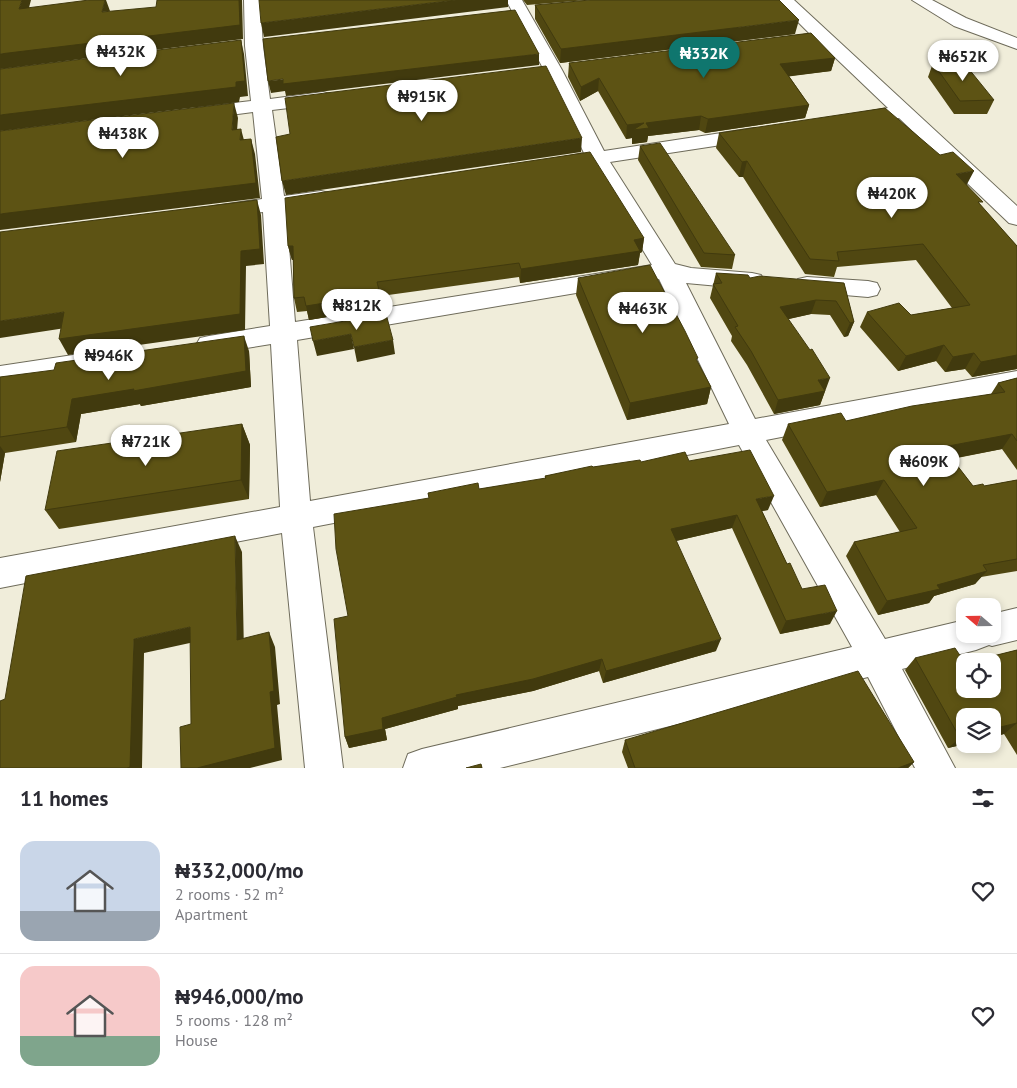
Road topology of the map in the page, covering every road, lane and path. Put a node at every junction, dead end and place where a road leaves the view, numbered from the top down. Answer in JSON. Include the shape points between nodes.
{"nodes":[{"id":1,"x":252,"y":0,"type":"edge"},
{"id":2,"x":784,"y":0,"type":"edge"},
{"id":3,"x":920,"y":0,"type":"edge"},
{"id":4,"x":519,"y":10,"type":"edge"},
{"id":5,"x":822,"y":38,"type":"junction"},
{"id":6,"x":765,"y":44,"type":"edge"},
{"id":7,"x":1017,"y":44,"type":"edge"},
{"id":8,"x":339,"y":96,"type":"edge"},
{"id":9,"x":261,"y":105,"type":"junction"},
{"id":10,"x":902,"y":112,"type":"junction"},
{"id":11,"x":184,"y":115,"type":"edge"},
{"id":12,"x":833,"y":122,"type":"edge"},
{"id":13,"x":774,"y":131,"type":"edge"},
{"id":14,"x":597,"y":158,"type":"junction"},
{"id":15,"x":538,"y":166,"type":"edge"},
{"id":16,"x":342,"y":195,"type":"edge"},
{"id":17,"x":274,"y":205,"type":"junction"},
{"id":18,"x":205,"y":213,"type":"edge"},
{"id":19,"x":1017,"y":218,"type":"edge"},
{"id":20,"x":667,"y":270,"type":"junction"},
{"id":21,"x":868,"y":290,"type":"dead end"},
{"id":22,"x":283,"y":335,"type":"junction"},
{"id":23,"x":185,"y":349,"type":"edge"},
{"id":24,"x":117,"y":359,"type":"edge"},
{"id":25,"x":0,"y":376,"type":"edge"},
{"id":26,"x":1017,"y":381,"type":"edge"},
{"id":27,"x":748,"y":434,"type":"junction"},
{"id":28,"x":296,"y":519,"type":"junction"},
{"id":29,"x":0,"y":573,"type":"edge"},
{"id":30,"x":1017,"y":624,"type":"edge"},
{"id":31,"x":1001,"y":628,"type":"edge"},
{"id":32,"x":956,"y":639,"type":"edge"},
{"id":33,"x":877,"y":658,"type":"junction"},
{"id":34,"x":324,"y":768,"type":"edge"},
{"id":35,"x":422,"y":768,"type":"edge"},
{"id":36,"x":936,"y":768,"type":"edge"}],
"edges":[{"from":1,"to":9,"type":"street"},
{"from":2,"to":5,"type":"street"},
{"from":3,"to":7,"type":"street","via":[[960,22]]},
{"from":4,"to":14,"type":"street"},
{"from":5,"to":6,"type":"street"},
{"from":5,"to":10,"type":"street"},
{"from":8,"to":9,"type":"street"},
{"from":9,"to":11,"type":"street"},
{"from":9,"to":17,"type":"street"},
{"from":10,"to":12,"type":"street"},
{"from":10,"to":19,"type":"street"},
{"from":13,"to":14,"type":"street"},
{"from":14,"to":15,"type":"street"},
{"from":14,"to":20,"type":"street"},
{"from":16,"to":17,"type":"street"},
{"from":17,"to":18,"type":"street"},
{"from":17,"to":22,"type":"street"},
{"from":20,"to":21,"type":"street","via":[[691,276]]},
{"from":20,"to":22,"type":"street"},
{"from":20,"to":27,"type":"street"},
{"from":22,"to":23,"type":"street"},
{"from":22,"to":28,"type":"street"},
{"from":24,"to":25,"type":"street"},
{"from":26,"to":27,"type":"street"},
{"from":27,"to":28,"type":"street"},
{"from":27,"to":33,"type":"street"},
{"from":28,"to":29,"type":"street"},
{"from":28,"to":34,"type":"street"},
{"from":30,"to":31,"type":"street"},
{"from":32,"to":33,"type":"street"},
{"from":33,"to":35,"type":"street"},
{"from":33,"to":36,"type":"street"}]}
